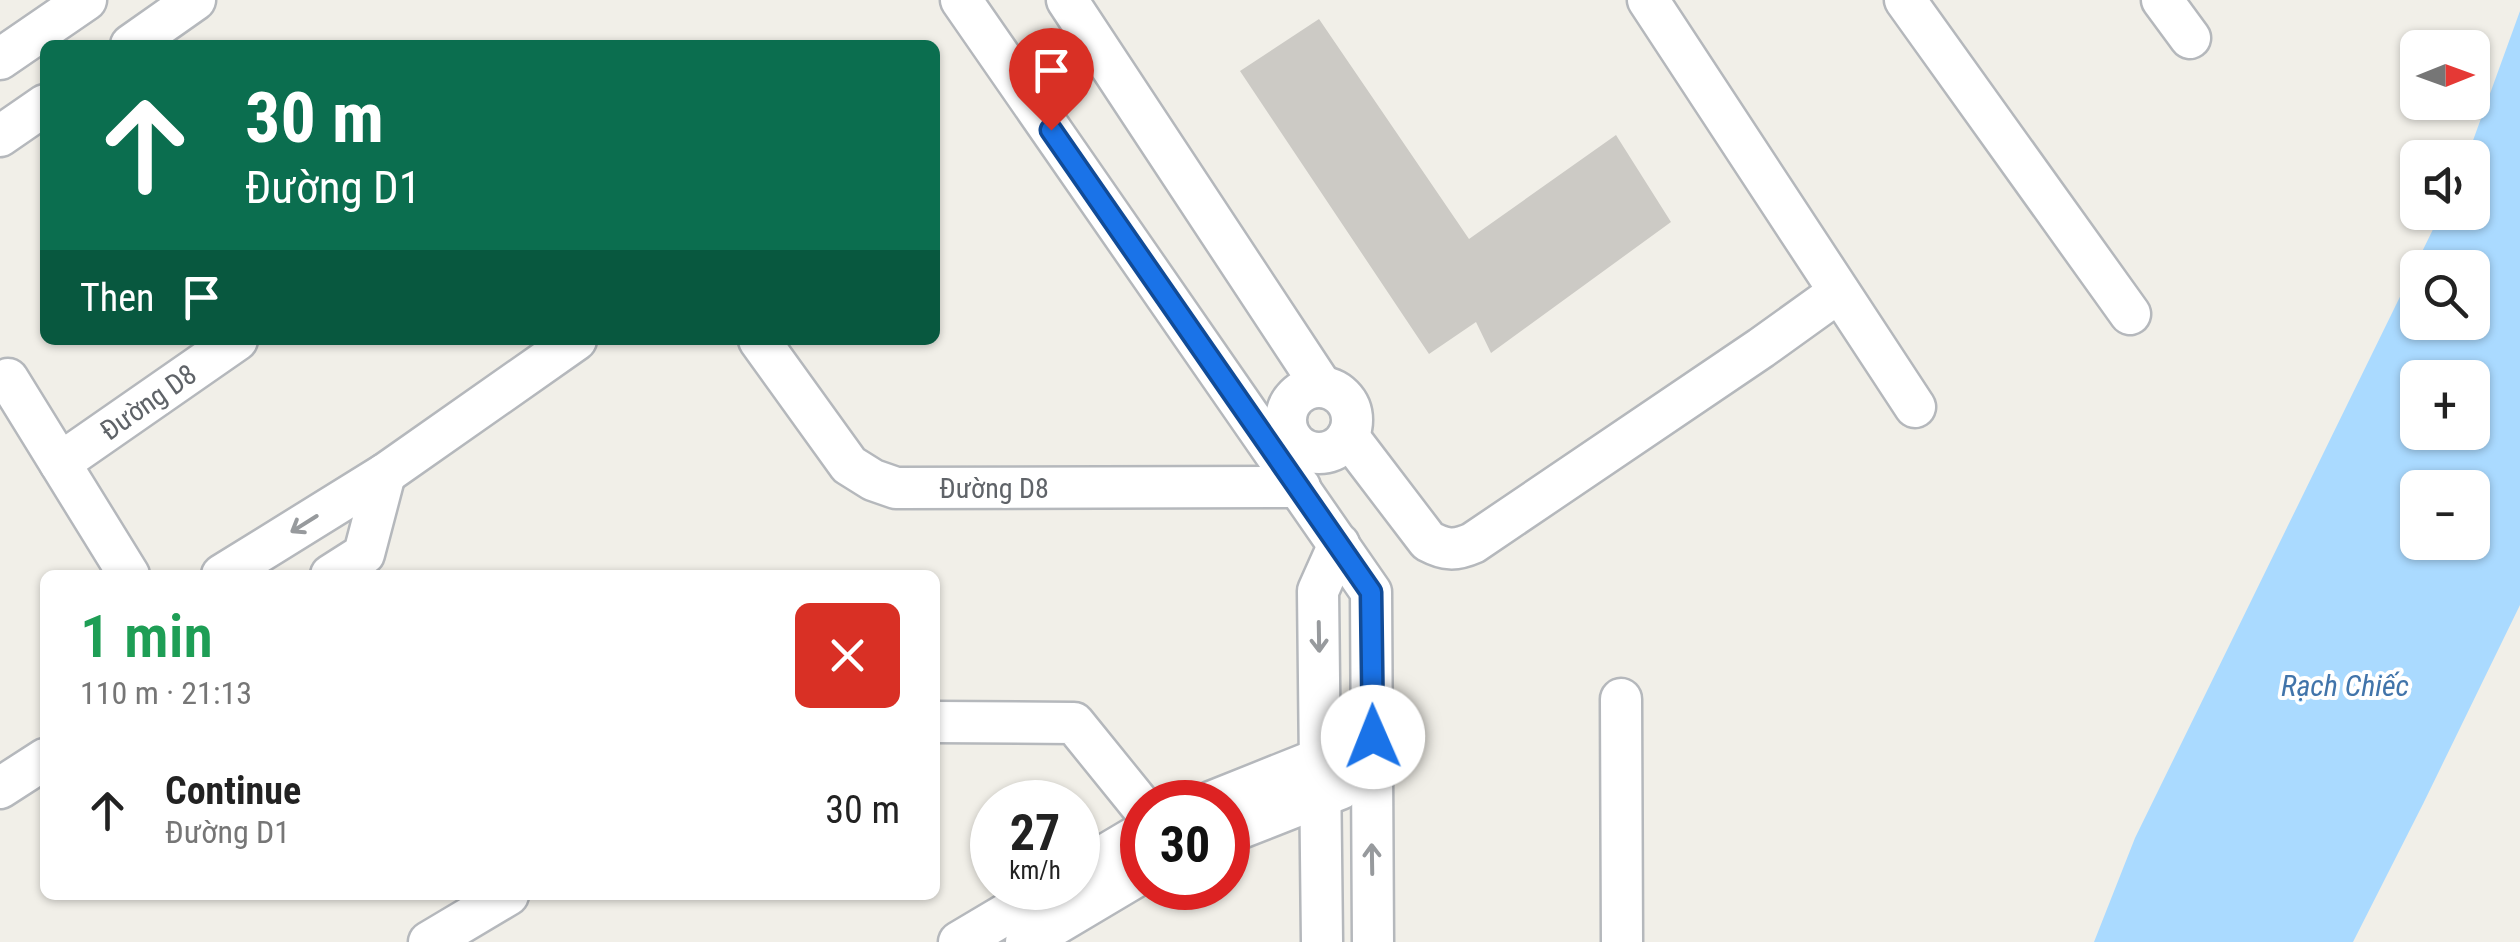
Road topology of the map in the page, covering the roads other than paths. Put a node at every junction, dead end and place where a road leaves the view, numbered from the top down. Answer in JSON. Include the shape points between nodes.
{"nodes":[{"id":1,"x":86,"y":0,"type":"edge"},
{"id":2,"x":196,"y":0,"type":"edge"},
{"id":3,"x":961,"y":0,"type":"edge"},
{"id":4,"x":1066,"y":0,"type":"edge"},
{"id":5,"x":1648,"y":0,"type":"edge"},
{"id":6,"x":1905,"y":0,"type":"edge"},
{"id":7,"x":2162,"y":0,"type":"edge"},
{"id":8,"x":144,"y":30,"type":"edge"},
{"id":9,"x":2190,"y":38,"type":"dead end"},
{"id":10,"x":0,"y":59,"type":"edge"},
{"id":11,"x":40,"y":108,"type":"edge"},
{"id":12,"x":0,"y":136,"type":"edge"},
{"id":13,"x":1838,"y":292,"type":"junction"},
{"id":14,"x":2130,"y":314,"type":"dead end"},
{"id":15,"x":230,"y":345,"type":"edge"},
{"id":16,"x":569,"y":345,"type":"edge"},
{"id":17,"x":763,"y":345,"type":"edge"},
{"id":18,"x":8,"y":379,"type":"dead end"},
{"id":19,"x":1322,"y":387,"type":"junction"},
{"id":20,"x":1915,"y":407,"type":"dead end"},
{"id":21,"x":1348,"y":436,"type":"junction"},
{"id":22,"x":1284,"y":447,"type":"junction"},
{"id":23,"x":60,"y":464,"type":"junction"},
{"id":24,"x":385,"y":474,"type":"junction"},
{"id":25,"x":1300,"y":487,"type":"junction"},
{"id":26,"x":1339,"y":544,"type":"junction"},
{"id":27,"x":127,"y":570,"type":"edge"},
{"id":28,"x":230,"y":570,"type":"edge"},
{"id":29,"x":339,"y":570,"type":"edge"},
{"id":30,"x":1621,"y":699,"type":"dead end"},
{"id":31,"x":940,"y":722,"type":"edge"},
{"id":32,"x":1373,"y":737,"type":"junction"},
{"id":33,"x":40,"y":761,"type":"edge"},
{"id":34,"x":1372,"y":777,"type":"junction"},
{"id":35,"x":1320,"y":778,"type":"junction"},
{"id":36,"x":1120,"y":780,"type":"edge"},
{"id":37,"x":0,"y":788,"type":"edge"},
{"id":38,"x":1250,"y":793,"type":"edge"},
{"id":39,"x":1250,"y":820,"type":"edge"},
{"id":40,"x":1120,"y":886,"type":"edge"},
{"id":41,"x":500,"y":900,"type":"edge"},
{"id":42,"x":1013,"y":910,"type":"edge"},
{"id":43,"x":429,"y":942,"type":"edge"},
{"id":44,"x":959,"y":942,"type":"edge"},
{"id":45,"x":1026,"y":942,"type":"edge"},
{"id":46,"x":1322,"y":942,"type":"edge"},
{"id":47,"x":1374,"y":942,"type":"edge"},
{"id":48,"x":1622,"y":942,"type":"edge"}],
"edges":[{"from":1,"to":10,"type":"street"},
{"from":2,"to":8,"type":"street"},
{"from":3,"to":22,"type":"street"},
{"from":4,"to":19,"type":"street"},
{"from":5,"to":13,"type":"street"},
{"from":6,"to":14,"type":"street"},
{"from":7,"to":9,"type":"street"},
{"from":11,"to":12,"type":"street"},
{"from":13,"to":20,"type":"street"},
{"from":13,"to":21,"type":"street","via":[[1458,550],[1428,541]]},
{"from":15,"to":23,"type":"street","name":"Đường D8"},
{"from":16,"to":24,"type":"street"},
{"from":17,"to":25,"type":"street","name":"Đường D8","via":[[849,465],[896,488]]},
{"from":18,"to":23,"type":"street"},
{"from":19,"to":21,"type":"street","via":[[1348,404]]},
{"from":19,"to":22,"type":"street","via":[[1293,400]]},
{"from":21,"to":22,"type":"street","via":[[1322,453]]},
{"from":22,"to":25,"type":"street"},
{"from":23,"to":27,"type":"street"},
{"from":24,"to":28,"type":"street","one_way":true},
{"from":24,"to":29,"type":"street","via":[[364,554]]},
{"from":25,"to":26,"type":"street"},
{"from":26,"to":32,"type":"street","via":[[1371,592]]},
{"from":26,"to":35,"type":"street","one_way":true,"via":[[1318,592]]},
{"from":30,"to":48,"type":"street"},
{"from":31,"to":36,"type":"street","via":[[1074,723]]},
{"from":32,"to":34,"type":"street"},
{"from":32,"to":35,"type":"street"},
{"from":33,"to":37,"type":"street"},
{"from":34,"to":35,"type":"street"},
{"from":47,"to":34,"type":"street","one_way":true},
{"from":35,"to":38,"type":"street"},
{"from":35,"to":39,"type":"street"},
{"from":35,"to":46,"type":"street"},
{"from":40,"to":45,"type":"street"},
{"from":41,"to":43,"type":"street"},
{"from":42,"to":44,"type":"street"}]}
